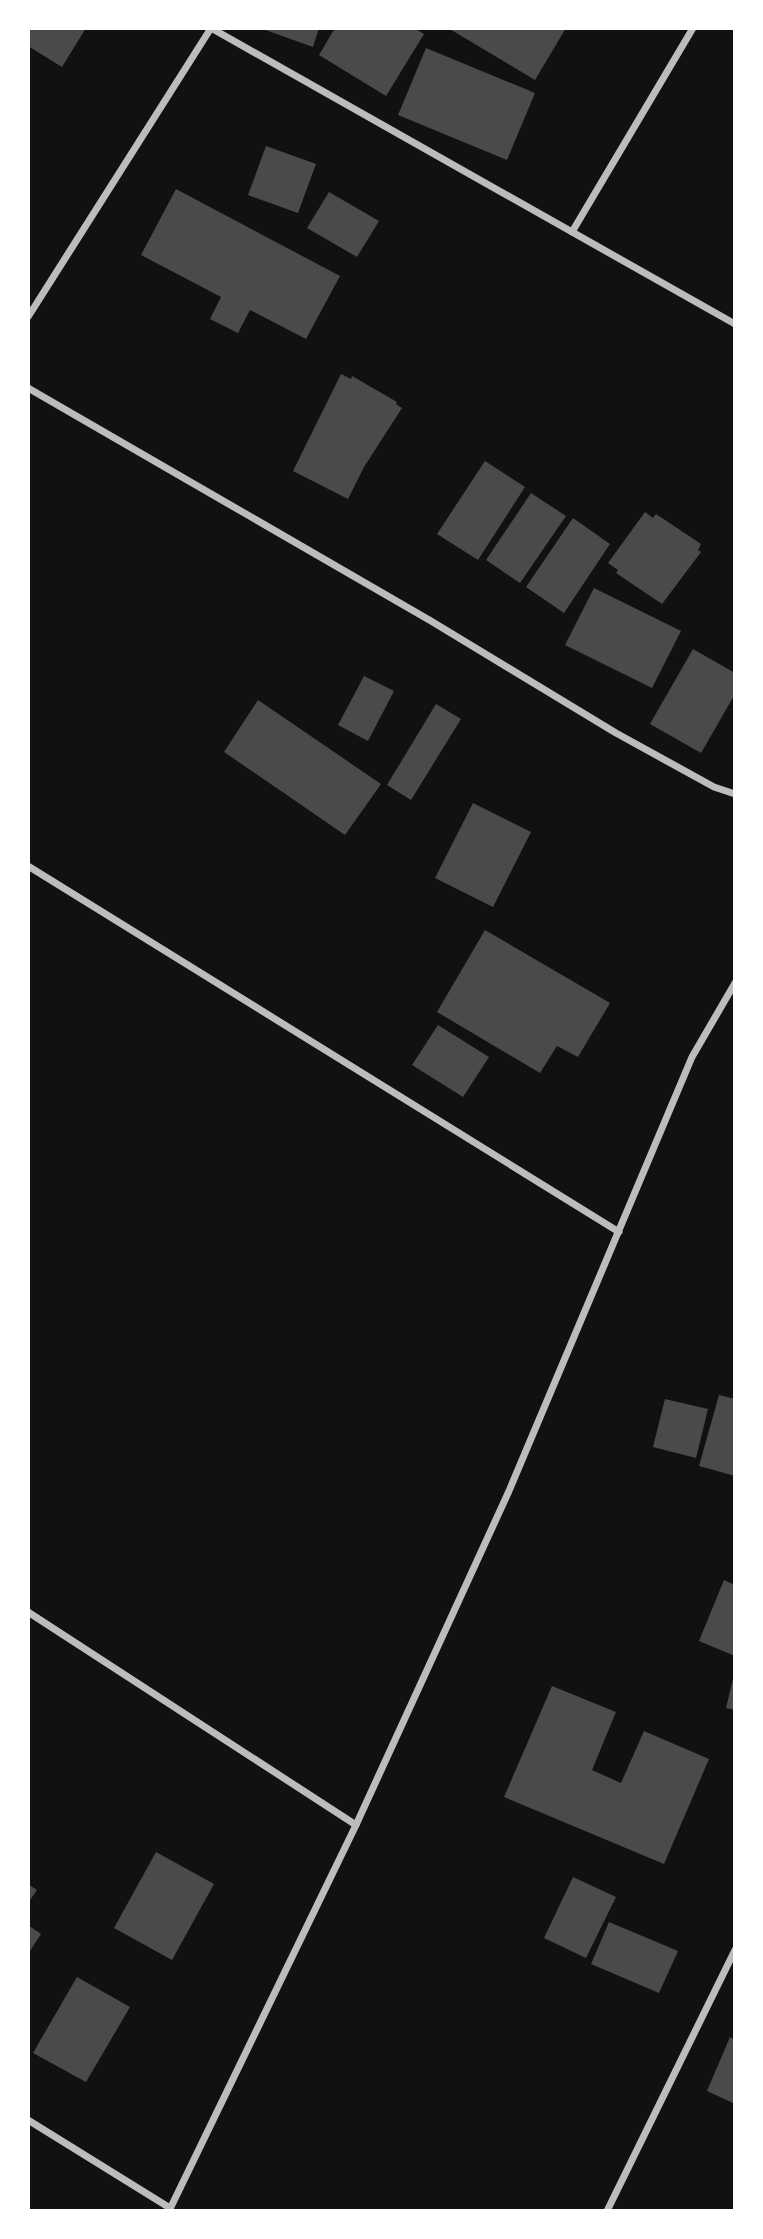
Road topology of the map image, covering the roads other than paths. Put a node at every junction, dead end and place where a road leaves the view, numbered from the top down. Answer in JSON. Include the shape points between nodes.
{"nodes":[{"id":1,"x":211,"y":28,"type":"edge"},
{"id":2,"x":693,"y":28,"type":"edge"},
{"id":3,"x":572,"y":232,"type":"junction"},
{"id":4,"x":28,"y":317,"type":"edge"},
{"id":5,"x":735,"y":324,"type":"edge"},
{"id":6,"x":28,"y":388,"type":"edge"},
{"id":7,"x":735,"y":794,"type":"edge"},
{"id":8,"x":28,"y":866,"type":"edge"},
{"id":9,"x":735,"y":983,"type":"edge"},
{"id":10,"x":619,"y":1232,"type":"junction"},
{"id":11,"x":28,"y":1612,"type":"edge"},
{"id":12,"x":356,"y":1825,"type":"junction"},
{"id":13,"x":735,"y":1950,"type":"edge"},
{"id":14,"x":28,"y":2120,"type":"edge"},
{"id":15,"x":170,"y":2209,"type":"edge"},
{"id":16,"x":607,"y":2211,"type":"edge"}],
"edges":[{"from":1,"to":3,"type":"street"},
{"from":1,"to":4,"type":"street"},
{"from":2,"to":3,"type":"street"},
{"from":3,"to":5,"type":"street"},
{"from":6,"to":7,"type":"street","via":[[616,733]]},
{"from":8,"to":10,"type":"street"},
{"from":9,"to":10,"type":"street","via":[[692,1057]]},
{"from":10,"to":12,"type":"street","via":[[509,1491]]},
{"from":11,"to":12,"type":"street"},
{"from":12,"to":15,"type":"street"},
{"from":13,"to":16,"type":"street"},
{"from":14,"to":15,"type":"street"}]}
